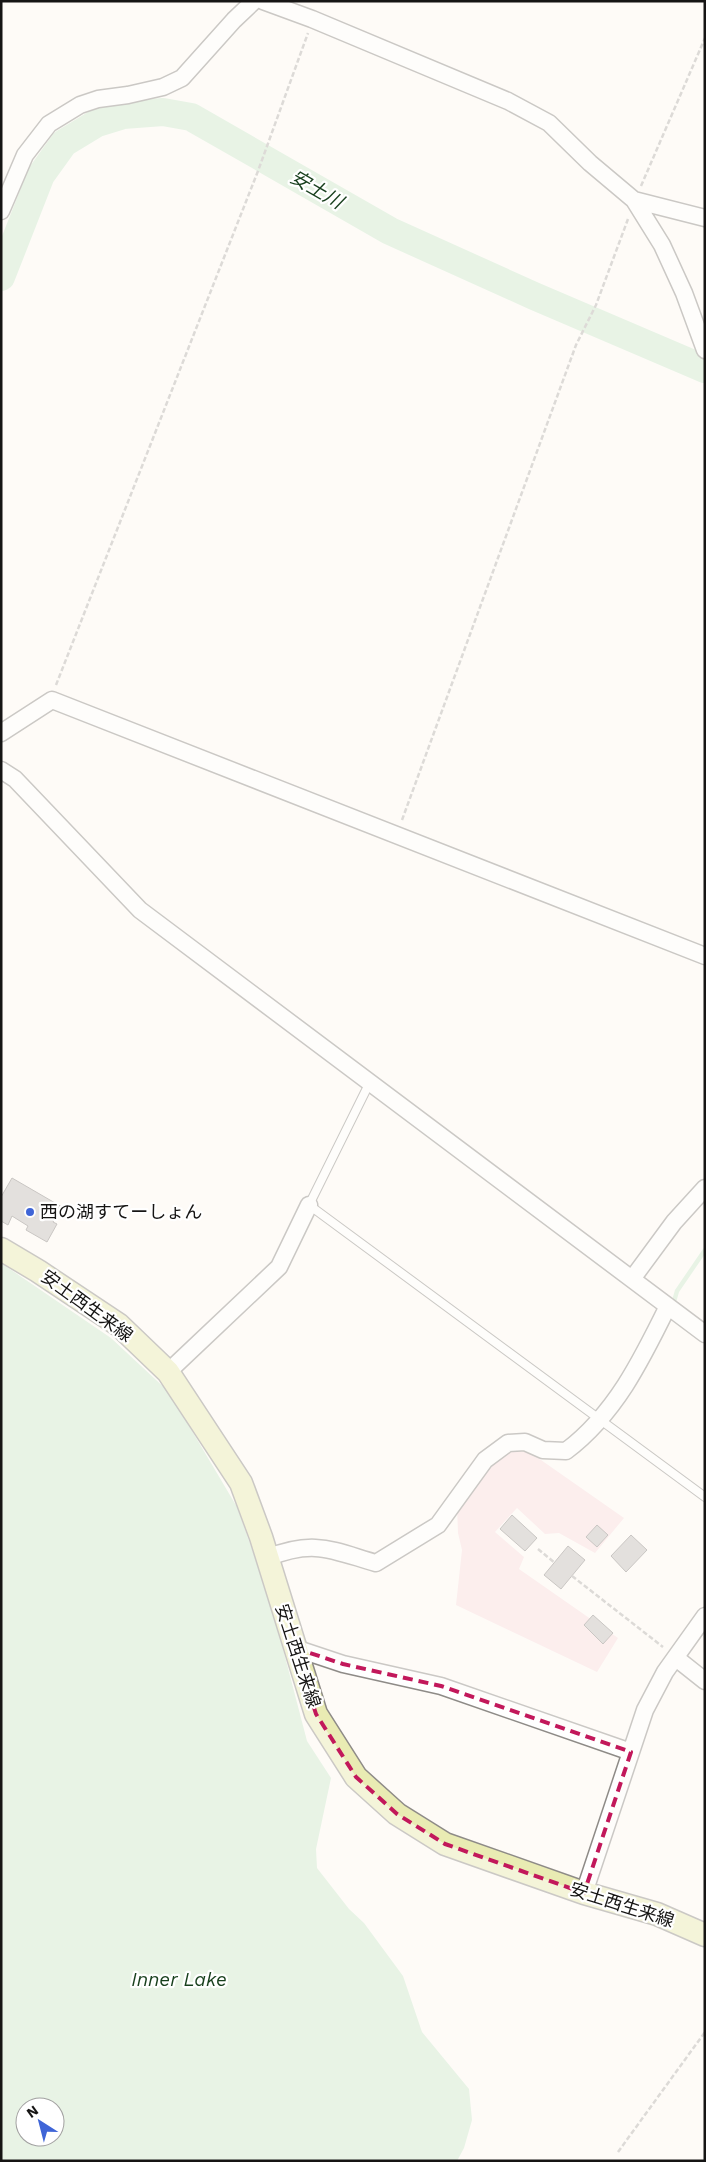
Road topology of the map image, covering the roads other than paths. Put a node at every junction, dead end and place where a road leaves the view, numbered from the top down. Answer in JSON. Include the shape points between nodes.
{"nodes":[{"id":1,"x":254,"y":1,"type":"edge"},
{"id":2,"x":263,"y":1,"type":"edge"},
{"id":3,"x":634,"y":200,"type":"junction"},
{"id":4,"x":1,"y":211,"type":"edge"},
{"id":5,"x":705,"y":218,"type":"edge"},
{"id":6,"x":705,"y":350,"type":"edge"},
{"id":7,"x":1,"y":733,"type":"edge"},
{"id":8,"x":1,"y":770,"type":"edge"},
{"id":9,"x":705,"y":956,"type":"edge"},
{"id":10,"x":370,"y":1082,"type":"junction"},
{"id":11,"x":705,"y":1188,"type":"edge"},
{"id":12,"x":309,"y":1205,"type":"junction"},
{"id":13,"x":1,"y":1249,"type":"edge"},
{"id":14,"x":632,"y":1279,"type":"junction"},
{"id":15,"x":668,"y":1306,"type":"junction"},
{"id":16,"x":705,"y":1334,"type":"edge"},
{"id":17,"x":168,"y":1372,"type":"junction"},
{"id":18,"x":599,"y":1419,"type":"junction"},
{"id":19,"x":705,"y":1497,"type":"edge"},
{"id":20,"x":267,"y":1558,"type":"junction"},
{"id":21,"x":705,"y":1616,"type":"edge"},
{"id":22,"x":295,"y":1648,"type":"junction"},
{"id":23,"x":676,"y":1658,"type":"junction"},
{"id":24,"x":705,"y":1681,"type":"edge"},
{"id":25,"x":631,"y":1752,"type":"junction"},
{"id":26,"x":584,"y":1893,"type":"junction"},
{"id":27,"x":705,"y":1935,"type":"edge"}],
"edges":[{"from":1,"to":4,"type":"street","via":[[182,78],[163,87],[98,98],[49,124],[25,155]]},
{"from":2,"to":3,"type":"street","via":[[508,101],[549,123]]},
{"from":3,"to":5,"type":"street"},
{"from":3,"to":6,"type":"street","via":[[662,245]]},
{"from":7,"to":9,"type":"street","via":[[52,700]]},
{"from":8,"to":10,"type":"street","via":[[15,779],[140,910]]},
{"from":10,"to":12,"type":"lane"},
{"from":10,"to":14,"type":"street"},
{"from":11,"to":14,"type":"street","via":[[674,1222]]},
{"from":12,"to":17,"type":"street","via":[[279,1267]]},
{"from":12,"to":18,"type":"lane"},
{"from":13,"to":17,"type":"main road","name":"安土西生来線","via":[[119,1325]]},
{"from":14,"to":15,"type":"street"},
{"from":15,"to":16,"type":"street"},
{"from":15,"to":18,"type":"street","via":[[619,1398]]},
{"from":17,"to":20,"type":"main road","name":"安土西生来線","via":[[241,1483]]},
{"from":18,"to":19,"type":"lane"},
{"from":18,"to":20,"type":"street","via":[[584,1438],[566,1451],[543,1450],[524,1442],[508,1443],[485,1460],[438,1525],[376,1563],[320,1547],[290,1549]]},
{"from":20,"to":22,"type":"main road","name":"安土西生来線"},
{"from":21,"to":23,"type":"street"},
{"from":22,"to":25,"type":"street","via":[[343,1664],[441,1686]]},
{"from":22,"to":26,"type":"main road","name":"安土西生来線","via":[[316,1714],[356,1777],[397,1814],[445,1844]]},
{"from":23,"to":24,"type":"street"},
{"from":23,"to":25,"type":"street","via":[[665,1672],[646,1710]]},
{"from":25,"to":26,"type":"street"},
{"from":26,"to":27,"type":"main road","name":"安土西生来線","via":[[657,1914]]}]}
